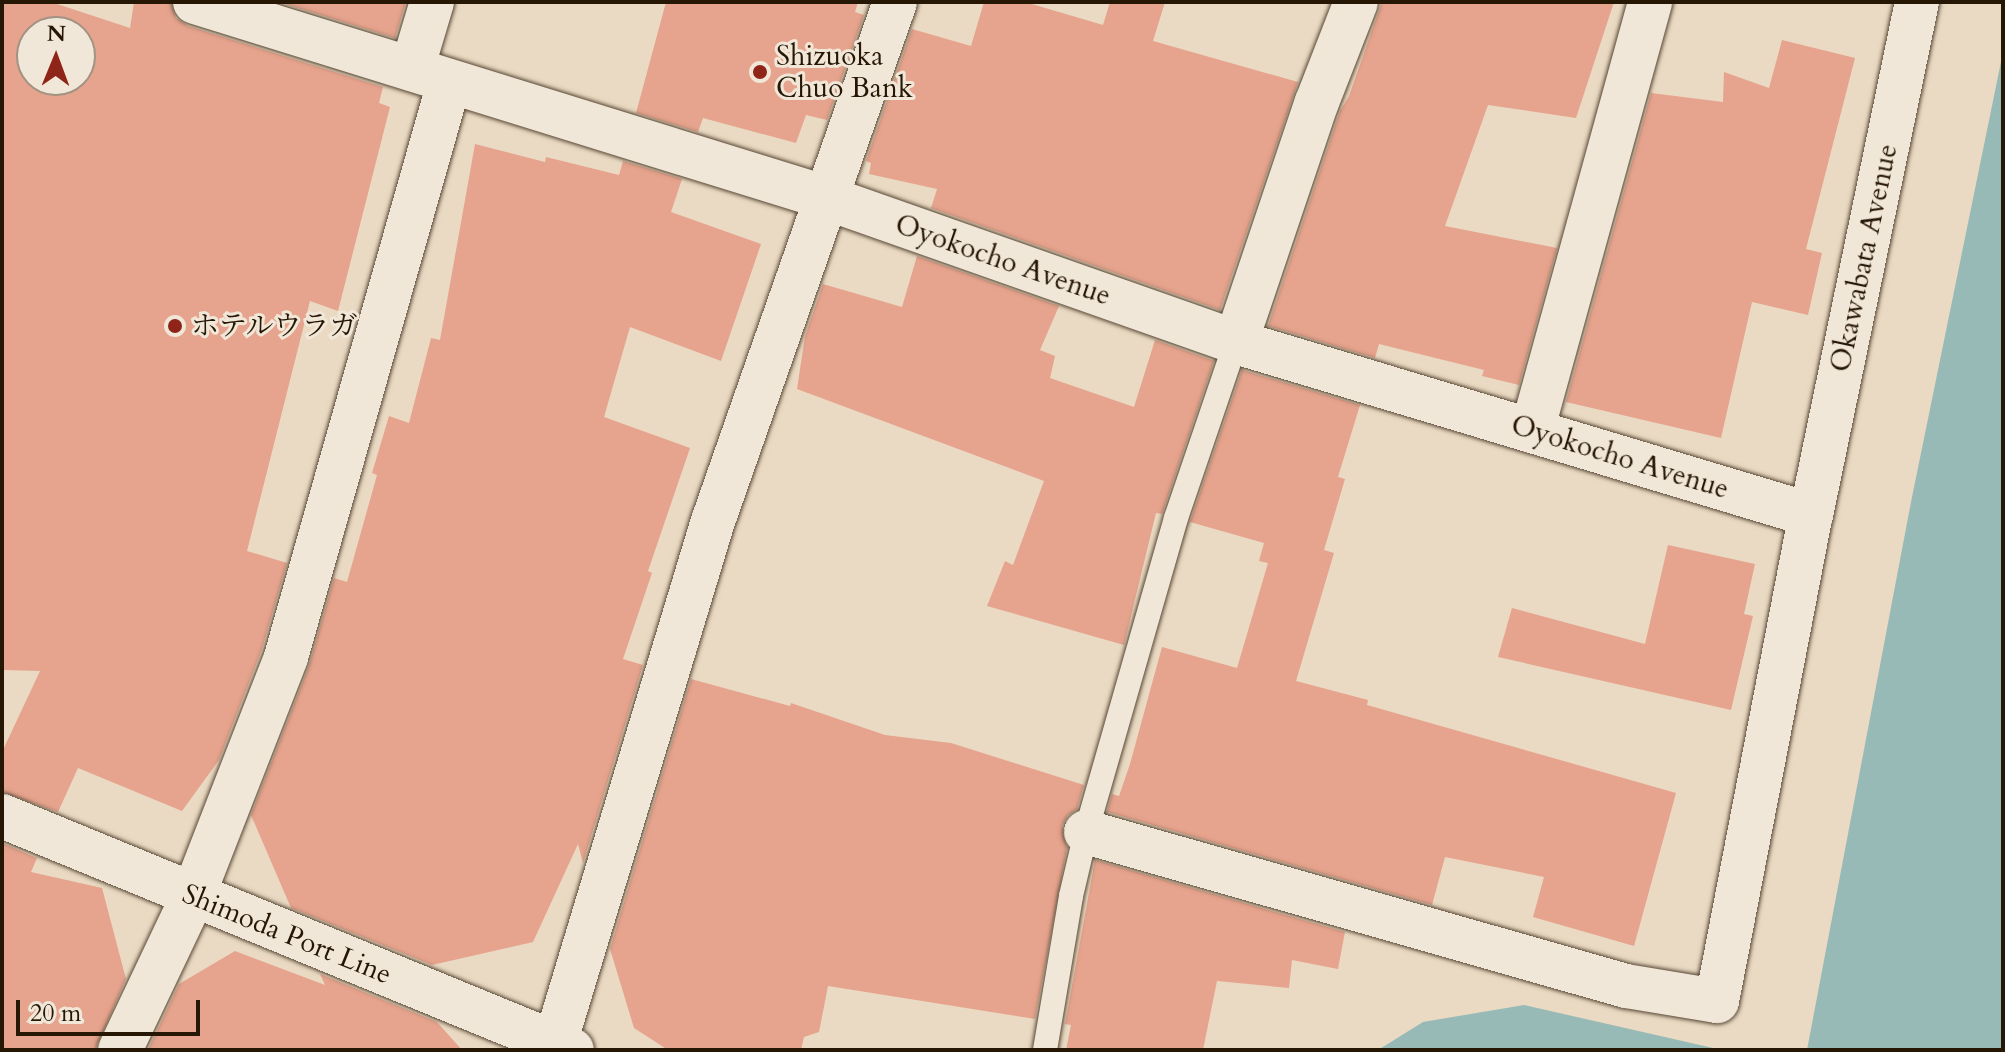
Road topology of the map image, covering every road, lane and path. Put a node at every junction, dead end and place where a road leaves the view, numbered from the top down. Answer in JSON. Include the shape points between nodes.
{"nodes":[{"id":1,"x":195,"y":2,"type":"edge"},
{"id":2,"x":432,"y":2,"type":"edge"},
{"id":3,"x":895,"y":2,"type":"edge"},
{"id":4,"x":1356,"y":2,"type":"edge"},
{"id":5,"x":1650,"y":2,"type":"edge"},
{"id":6,"x":1909,"y":4,"type":"edge"},
{"id":7,"x":430,"y":76,"type":"junction"},
{"id":8,"x":827,"y":198,"type":"junction"},
{"id":9,"x":1236,"y":342,"type":"junction"},
{"id":10,"x":1532,"y":431,"type":"junction"},
{"id":11,"x":1811,"y":515,"type":"junction"},
{"id":12,"x":2,"y":816,"type":"edge"},
{"id":13,"x":1086,"y":832,"type":"junction"},
{"id":14,"x":193,"y":896,"type":"junction"},
{"id":15,"x":560,"y":1048,"type":"edge"},
{"id":16,"x":120,"y":1050,"type":"edge"},
{"id":17,"x":1045,"y":1050,"type":"edge"}],
"edges":[{"from":1,"to":7,"type":"street","name":"Oyokocho Avenue"},
{"from":2,"to":7,"type":"street"},
{"from":3,"to":8,"type":"street"},
{"from":4,"to":9,"type":"street"},
{"from":5,"to":10,"type":"street"},
{"from":6,"to":11,"type":"street","name":"Okawabata Avenue"},
{"from":7,"to":8,"type":"street","name":"Oyokocho Avenue"},
{"from":7,"to":14,"type":"street","via":[[286,657]]},
{"from":8,"to":9,"type":"street","name":"Oyokocho Avenue"},
{"from":8,"to":15,"type":"street","via":[[712,524]]},
{"from":9,"to":10,"type":"street","name":"Oyokocho Avenue"},
{"from":9,"to":13,"type":"lane","via":[[1176,518]]},
{"from":10,"to":11,"type":"street","name":"Oyokocho Avenue"},
{"from":11,"to":13,"type":"street","name":"Okawabata Avenue","via":[[1717,1001],[1626,986]]},
{"from":12,"to":14,"type":"street","name":"Shimoda Port Line"},
{"from":13,"to":17,"type":"lane"},
{"from":14,"to":15,"type":"street","name":"Shimoda Port Line"},
{"from":14,"to":16,"type":"street"}]}
